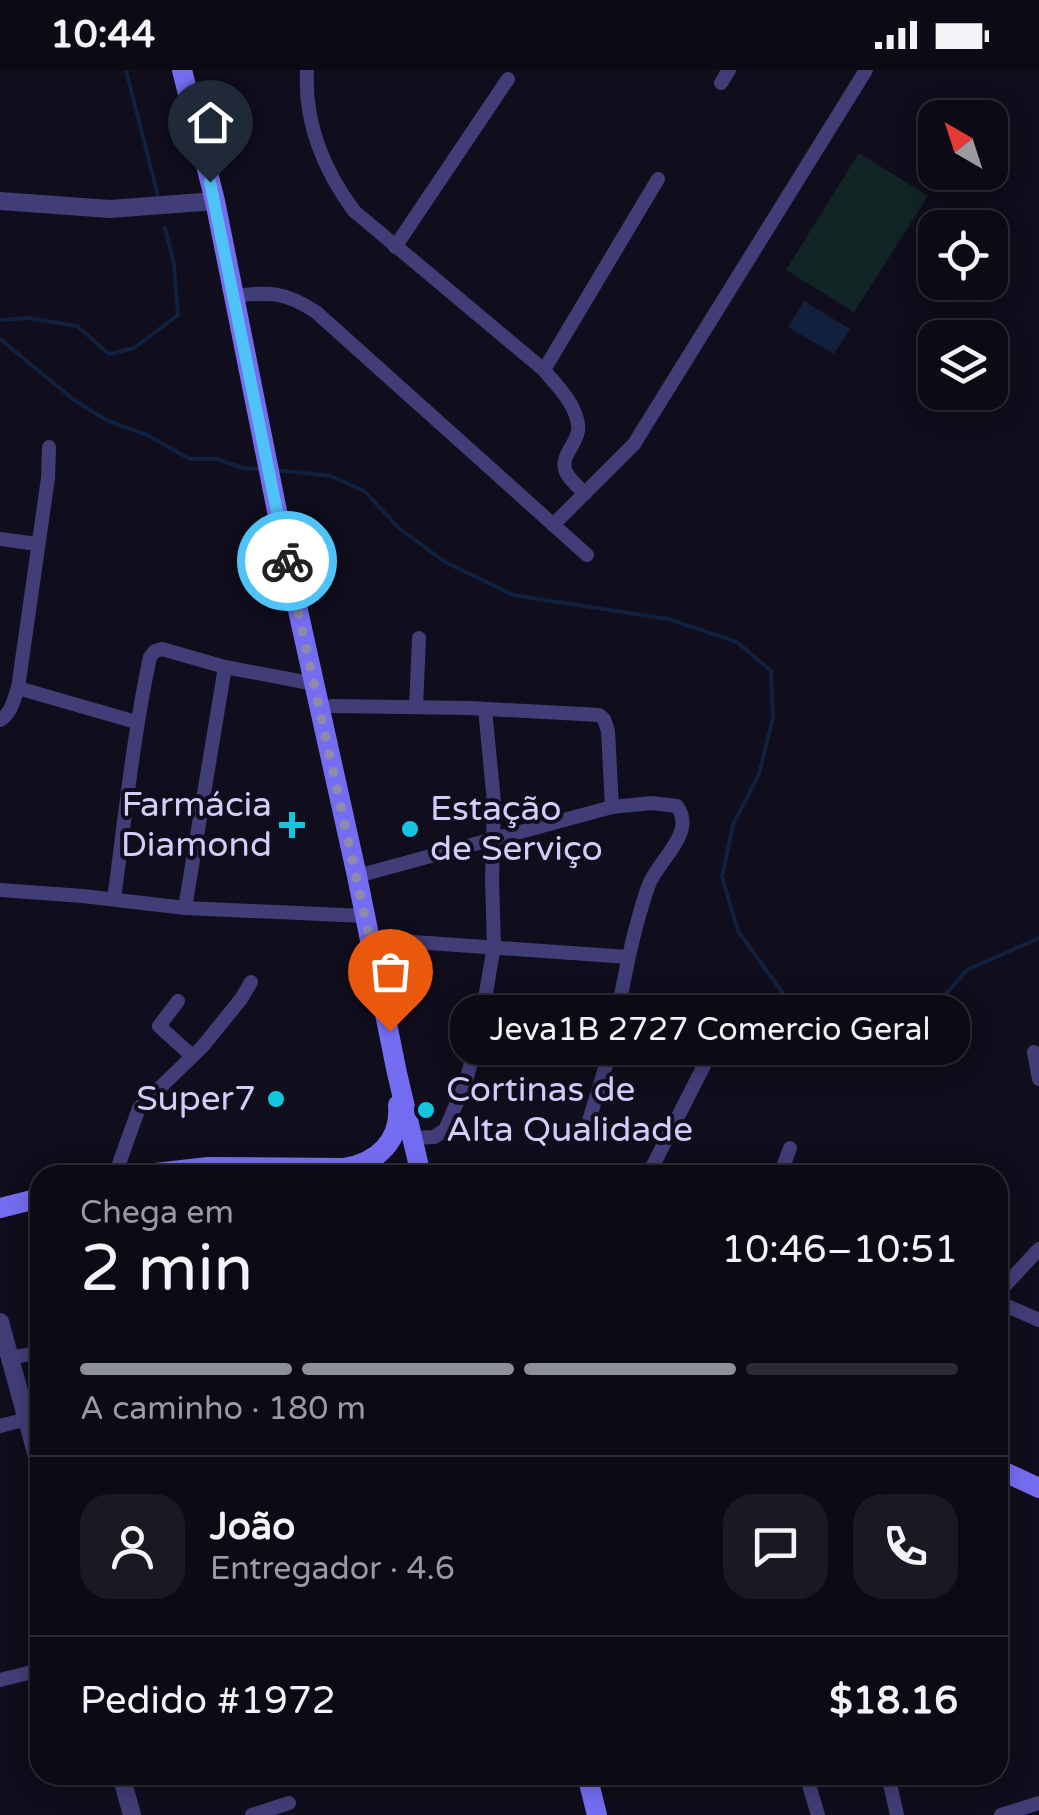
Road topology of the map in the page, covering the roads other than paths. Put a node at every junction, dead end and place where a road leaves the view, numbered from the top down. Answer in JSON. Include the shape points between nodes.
{"nodes":[{"id":1,"x":182,"y":70,"type":"edge"},
{"id":2,"x":307,"y":70,"type":"edge"},
{"id":3,"x":866,"y":70,"type":"edge"},
{"id":4,"x":508,"y":79,"type":"dead end"},
{"id":5,"x":658,"y":178,"type":"dead end"},
{"id":6,"x":0,"y":201,"type":"edge"},
{"id":7,"x":214,"y":201,"type":"junction"},
{"id":8,"x":396,"y":248,"type":"junction"},
{"id":9,"x":234,"y":296,"type":"junction"},
{"id":10,"x":544,"y":370,"type":"junction"},
{"id":11,"x":48,"y":447,"type":"dead end"},
{"id":12,"x":585,"y":494,"type":"junction"},
{"id":13,"x":553,"y":525,"type":"junction"},
{"id":14,"x":0,"y":539,"type":"edge"},
{"id":15,"x":37,"y":544,"type":"junction"},
{"id":16,"x":587,"y":555,"type":"dead end"},
{"id":17,"x":419,"y":638,"type":"dead end"},
{"id":18,"x":225,"y":666,"type":"junction"},
{"id":19,"x":315,"y":684,"type":"junction"},
{"id":20,"x":18,"y":688,"type":"junction"},
{"id":21,"x":332,"y":706,"type":"dead end"},
{"id":22,"x":416,"y":707,"type":"junction"},
{"id":23,"x":485,"y":709,"type":"junction"},
{"id":24,"x":0,"y":720,"type":"edge"},
{"id":25,"x":136,"y":722,"type":"junction"},
{"id":26,"x":612,"y":808,"type":"junction"},
{"id":27,"x":494,"y":838,"type":"junction"},
{"id":28,"x":357,"y":876,"type":"junction"},
{"id":29,"x":0,"y":890,"type":"edge"},
{"id":30,"x":114,"y":899,"type":"junction"},
{"id":31,"x":186,"y":908,"type":"junction"},
{"id":32,"x":365,"y":916,"type":"junction"},
{"id":33,"x":370,"y":940,"type":"junction"},
{"id":34,"x":494,"y":946,"type":"junction"},
{"id":35,"x":628,"y":956,"type":"junction"},
{"id":36,"x":251,"y":982,"type":"dead end"},
{"id":37,"x":178,"y":1001,"type":"dead end"},
{"id":38,"x":733,"y":1008,"type":"dead end"},
{"id":39,"x":1034,"y":1052,"type":"dead end"},
{"id":40,"x":192,"y":1056,"type":"junction"},
{"id":41,"x":397,"y":1073,"type":"junction"},
{"id":42,"x":1039,"y":1079,"type":"edge"},
{"id":43,"x":589,"y":1121,"type":"dead end"},
{"id":44,"x":414,"y":1138,"type":"junction"},
{"id":45,"x":790,"y":1148,"type":"dead end"},
{"id":46,"x":119,"y":1165,"type":"edge"},
{"id":47,"x":360,"y":1165,"type":"edge"},
{"id":48,"x":420,"y":1165,"type":"edge"},
{"id":49,"x":653,"y":1165,"type":"edge"},
{"id":50,"x":784,"y":1165,"type":"edge"},
{"id":51,"x":30,"y":1200,"type":"edge"},
{"id":52,"x":0,"y":1208,"type":"edge"},
{"id":53,"x":1039,"y":1248,"type":"edge"},
{"id":54,"x":1008,"y":1282,"type":"edge"},
{"id":55,"x":1008,"y":1306,"type":"edge"},
{"id":56,"x":1039,"y":1320,"type":"edge"},
{"id":57,"x":0,"y":1322,"type":"edge"},
{"id":58,"x":30,"y":1354,"type":"edge"},
{"id":59,"x":10,"y":1358,"type":"junction"},
{"id":60,"x":27,"y":1419,"type":"junction"},
{"id":61,"x":0,"y":1426,"type":"edge"},
{"id":62,"x":30,"y":1429,"type":"edge"},
{"id":63,"x":1008,"y":1474,"type":"edge"},
{"id":64,"x":1008,"y":1486,"type":"edge"},
{"id":65,"x":1039,"y":1488,"type":"edge"},
{"id":66,"x":1039,"y":1500,"type":"edge"},
{"id":67,"x":30,"y":1672,"type":"edge"},
{"id":68,"x":0,"y":1680,"type":"edge"},
{"id":69,"x":124,"y":1785,"type":"edge"},
{"id":70,"x":590,"y":1785,"type":"edge"},
{"id":71,"x":809,"y":1785,"type":"edge"},
{"id":72,"x":890,"y":1785,"type":"edge"},
{"id":73,"x":289,"y":1803,"type":"dead end"},
{"id":74,"x":1039,"y":1803,"type":"edge"},
{"id":75,"x":132,"y":1815,"type":"edge"},
{"id":76,"x":252,"y":1815,"type":"edge"},
{"id":77,"x":597,"y":1815,"type":"edge"},
{"id":78,"x":818,"y":1815,"type":"edge"},
{"id":79,"x":898,"y":1815,"type":"edge"},
{"id":80,"x":1001,"y":1815,"type":"edge"}],
"edges":[{"from":1,"to":7,"type":"main road"},
{"from":2,"to":8,"type":"street","via":[[310,121],[334,183]]},
{"from":3,"to":12,"type":"street","via":[[634,444]]},
{"from":4,"to":8,"type":"street"},
{"from":5,"to":10,"type":"street"},
{"from":6,"to":7,"type":"street","via":[[80,208]]},
{"from":7,"to":9,"type":"main road"},
{"from":8,"to":10,"type":"street"},
{"from":9,"to":13,"type":"street","via":[[268,292],[316,312]]},
{"from":9,"to":19,"type":"main road"},
{"from":10,"to":12,"type":"street","via":[[574,412],[578,435],[564,466]]},
{"from":11,"to":15,"type":"street"},
{"from":12,"to":13,"type":"street"},
{"from":13,"to":16,"type":"street"},
{"from":14,"to":15,"type":"street"},
{"from":15,"to":20,"type":"street"},
{"from":17,"to":22,"type":"street"},
{"from":18,"to":19,"type":"street"},
{"from":18,"to":25,"type":"street","via":[[155,651]]},
{"from":18,"to":31,"type":"street"},
{"from":19,"to":28,"type":"main road"},
{"from":20,"to":24,"type":"street"},
{"from":20,"to":25,"type":"street"},
{"from":21,"to":22,"type":"street"},
{"from":22,"to":23,"type":"street"},
{"from":23,"to":26,"type":"street","via":[[604,719]]},
{"from":23,"to":27,"type":"street"},
{"from":25,"to":30,"type":"street"},
{"from":26,"to":27,"type":"street"},
{"from":26,"to":35,"type":"street","via":[[665,803],[683,814],[677,841],[648,884]]},
{"from":27,"to":28,"type":"street"},
{"from":27,"to":34,"type":"street"},
{"from":28,"to":32,"type":"main road"},
{"from":29,"to":30,"type":"street"},
{"from":30,"to":31,"type":"street"},
{"from":31,"to":32,"type":"street"},
{"from":32,"to":33,"type":"main road"},
{"from":33,"to":34,"type":"street"},
{"from":33,"to":41,"type":"main road"},
{"from":34,"to":35,"type":"street"},
{"from":34,"to":44,"type":"street","via":[[478,1039],[446,1130]]},
{"from":35,"to":43,"type":"street"},
{"from":36,"to":40,"type":"street"},
{"from":37,"to":40,"type":"street","via":[[159,1026]]},
{"from":38,"to":49,"type":"street"},
{"from":39,"to":42,"type":"street"},
{"from":40,"to":46,"type":"street","via":[[139,1108]]},
{"from":41,"to":44,"type":"main road"},
{"from":41,"to":47,"type":"main road","via":[[398,1128],[385,1148]]},
{"from":44,"to":48,"type":"main road"},
{"from":45,"to":50,"type":"street"},
{"from":51,"to":52,"type":"main road"},
{"from":53,"to":54,"type":"street"},
{"from":55,"to":56,"type":"street"},
{"from":57,"to":59,"type":"street"},
{"from":58,"to":59,"type":"street"},
{"from":59,"to":60,"type":"street"},
{"from":60,"to":61,"type":"street"},
{"from":60,"to":62,"type":"street"},
{"from":63,"to":65,"type":"main road"},
{"from":64,"to":66,"type":"main road"},
{"from":67,"to":68,"type":"street"},
{"from":69,"to":75,"type":"street"},
{"from":70,"to":77,"type":"main road"},
{"from":71,"to":78,"type":"street"},
{"from":72,"to":79,"type":"street"},
{"from":73,"to":76,"type":"street"},
{"from":74,"to":80,"type":"street"}]}
